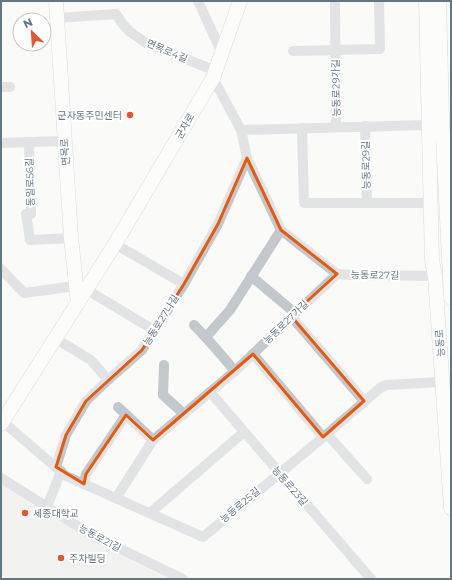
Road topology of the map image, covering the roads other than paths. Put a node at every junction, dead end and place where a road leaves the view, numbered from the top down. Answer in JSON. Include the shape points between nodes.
{"nodes":[{"id":1,"x":56,"y":1,"type":"edge"},
{"id":2,"x":198,"y":1,"type":"edge"},
{"id":3,"x":240,"y":1,"type":"edge"},
{"id":4,"x":335,"y":1,"type":"edge"},
{"id":5,"x":378,"y":1,"type":"edge"},
{"id":6,"x":426,"y":1,"type":"edge"},
{"id":7,"x":439,"y":1,"type":"edge"},
{"id":8,"x":57,"y":18,"type":"junction"},
{"id":9,"x":336,"y":50,"type":"junction"},
{"id":10,"x":293,"y":51,"type":"dead end"},
{"id":11,"x":222,"y":53,"type":"junction"},
{"id":12,"x":214,"y":75,"type":"junction"},
{"id":13,"x":447,"y":117,"type":"edge"},
{"id":14,"x":428,"y":125,"type":"junction"},
{"id":15,"x":365,"y":126,"type":"junction"},
{"id":16,"x":336,"y":127,"type":"junction"},
{"id":17,"x":302,"y":128,"type":"junction"},
{"id":18,"x":241,"y":130,"type":"junction"},
{"id":19,"x":64,"y":141,"type":"junction"},
{"id":20,"x":29,"y":142,"type":"junction"},
{"id":21,"x":1,"y":143,"type":"edge"},
{"id":22,"x":247,"y":158,"type":"junction"},
{"id":23,"x":431,"y":202,"type":"junction"},
{"id":24,"x":367,"y":203,"type":"junction"},
{"id":25,"x":449,"y":219,"type":"edge"},
{"id":26,"x":281,"y":230,"type":"junction"},
{"id":27,"x":71,"y":238,"type":"junction"},
{"id":28,"x":116,"y":244,"type":"junction"},
{"id":29,"x":1,"y":269,"type":"edge"},
{"id":30,"x":337,"y":274,"type":"junction"},
{"id":31,"x":251,"y":276,"type":"junction"},
{"id":32,"x":435,"y":276,"type":"junction"},
{"id":33,"x":450,"y":276,"type":"edge"},
{"id":34,"x":184,"y":284,"type":"junction"},
{"id":35,"x":81,"y":288,"type":"junction"},
{"id":36,"x":451,"y":298,"type":"edge"},
{"id":37,"x":293,"y":315,"type":"junction"},
{"id":38,"x":194,"y":325,"type":"dead end"},
{"id":39,"x":154,"y":330,"type":"junction"},
{"id":40,"x":206,"y":337,"type":"junction"},
{"id":41,"x":56,"y":339,"type":"junction"},
{"id":42,"x":253,"y":354,"type":"junction"},
{"id":43,"x":164,"y":365,"type":"dead end"},
{"id":44,"x":235,"y":371,"type":"junction"},
{"id":45,"x":108,"y":380,"type":"junction"},
{"id":46,"x":442,"y":382,"type":"junction"},
{"id":47,"x":210,"y":392,"type":"junction"},
{"id":48,"x":364,"y":401,"type":"junction"},
{"id":49,"x":118,"y":407,"type":"dead end"},
{"id":50,"x":184,"y":414,"type":"junction"},
{"id":51,"x":126,"y":415,"type":"junction"},
{"id":52,"x":2,"y":422,"type":"edge"},
{"id":53,"x":244,"y":432,"type":"junction"},
{"id":54,"x":325,"y":436,"type":"junction"},
{"id":55,"x":153,"y":440,"type":"junction"},
{"id":56,"x":59,"y":469,"type":"junction"},
{"id":57,"x":279,"y":474,"type":"junction"},
{"id":58,"x":1,"y":478,"type":"edge"},
{"id":59,"x":367,"y":479,"type":"dead end"},
{"id":60,"x":84,"y":484,"type":"junction"},
{"id":61,"x":116,"y":498,"type":"junction"},
{"id":62,"x":47,"y":507,"type":"junction"},
{"id":63,"x":451,"y":508,"type":"edge"},
{"id":64,"x":150,"y":513,"type":"junction"},
{"id":65,"x":183,"y":579,"type":"edge"},
{"id":66,"x":371,"y":579,"type":"edge"}],
"edges":[{"from":1,"to":8,"type":"main road","name":"면목로"},
{"from":2,"to":11,"type":"street"},
{"from":3,"to":11,"type":"main road","name":"군자로"},
{"from":4,"to":9,"type":"street","name":"능동로29가길"},
{"from":5,"to":9,"type":"street","name":"능동로29가길","via":[[380,49]]},
{"from":6,"to":14,"type":"main road","name":"능동로"},
{"from":7,"to":13,"type":"main road"},
{"from":8,"to":12,"type":"street","name":"면목로4길","via":[[116,14],[130,31],[146,43]]},
{"from":8,"to":19,"type":"main road","name":"면목로"},
{"from":9,"to":10,"type":"street","name":"능동로29가길"},
{"from":9,"to":16,"type":"street","name":"능동로29가길"},
{"from":11,"to":12,"type":"main road","name":"군자로"},
{"from":12,"to":18,"type":"street","name":"능동로27길"},
{"from":12,"to":28,"type":"main road","name":"군자로"},
{"from":13,"to":25,"type":"main road"},
{"from":14,"to":15,"type":"street","name":"능동로29길"},
{"from":14,"to":23,"type":"main road","name":"능동로"},
{"from":15,"to":16,"type":"street","name":"능동로29길"},
{"from":15,"to":24,"type":"street","name":"능동로29길"},
{"from":16,"to":17,"type":"street","name":"능동로29길"},
{"from":17,"to":18,"type":"street","name":"능동로29길"},
{"from":17,"to":24,"type":"street","via":[[304,203]]},
{"from":18,"to":22,"type":"street","name":"능동로27길"},
{"from":19,"to":20,"type":"street"},
{"from":19,"to":27,"type":"main road","name":"면목로"},
{"from":20,"to":21,"type":"street"},
{"from":20,"to":27,"type":"street","name":"동일로56길","via":[[31,214],[26,214],[30,240]]},
{"from":22,"to":26,"type":"street","name":"능동로27길"},
{"from":22,"to":34,"type":"street","name":"능동로27나길","via":[[218,224]]},
{"from":23,"to":24,"type":"street"},
{"from":23,"to":32,"type":"main road","name":"능동로","via":[[432,260]]},
{"from":25,"to":33,"type":"main road"},
{"from":26,"to":30,"type":"street","name":"능동로27길"},
{"from":26,"to":31,"type":"street"},
{"from":27,"to":35,"type":"main road","name":"면목로"},
{"from":28,"to":34,"type":"street"},
{"from":28,"to":35,"type":"main road","name":"군자로"},
{"from":29,"to":35,"type":"street","via":[[24,293]]},
{"from":30,"to":32,"type":"street","name":"능동로27길"},
{"from":30,"to":37,"type":"street","name":"능동로27가길"},
{"from":31,"to":37,"type":"street"},
{"from":31,"to":40,"type":"street","via":[[230,310]]},
{"from":32,"to":46,"type":"main road","name":"능동로"},
{"from":33,"to":36,"type":"main road"},
{"from":34,"to":39,"type":"street","name":"능동로27나길"},
{"from":35,"to":39,"type":"street"},
{"from":35,"to":41,"type":"main road","name":"군자로","via":[[78,303]]},
{"from":37,"to":42,"type":"street","name":"능동로27가길"},
{"from":37,"to":48,"type":"street"},
{"from":38,"to":40,"type":"street"},
{"from":39,"to":45,"type":"street","name":"능동로27나길","via":[[142,350]]},
{"from":40,"to":44,"type":"street"},
{"from":41,"to":45,"type":"street","via":[[91,360]]},
{"from":41,"to":52,"type":"main road","name":"군자로"},
{"from":42,"to":44,"type":"street","name":"능동로27가길"},
{"from":42,"to":54,"type":"street"},
{"from":43,"to":50,"type":"street","via":[[163,395]]},
{"from":44,"to":47,"type":"street","name":"능동로27가길"},
{"from":45,"to":56,"type":"street","name":"능동로27나길","via":[[86,401],[66,435]]},
{"from":46,"to":48,"type":"street","name":"능동로25길","via":[[386,385]]},
{"from":46,"to":63,"type":"main road","name":"능동로"},
{"from":47,"to":50,"type":"street","name":"능동로27가길"},
{"from":47,"to":53,"type":"street","name":"능동로23길"},
{"from":48,"to":54,"type":"street","name":"능동로25길"},
{"from":49,"to":51,"type":"street"},
{"from":50,"to":55,"type":"street","name":"능동로27가길"},
{"from":51,"to":55,"type":"street"},
{"from":51,"to":60,"type":"street","via":[[86,474]]},
{"from":52,"to":56,"type":"street","name":"능동로25길"},
{"from":53,"to":57,"type":"street","name":"능동로23길"},
{"from":53,"to":64,"type":"street"},
{"from":54,"to":57,"type":"street","name":"능동로25길"},
{"from":54,"to":59,"type":"street"},
{"from":55,"to":61,"type":"street","name":"능동로27가길"},
{"from":56,"to":60,"type":"street","name":"능동로25길","via":[[66,476]]},
{"from":56,"to":62,"type":"street","name":"능동로27나길"},
{"from":57,"to":64,"type":"street","name":"능동로25길","via":[[203,536]]},
{"from":57,"to":66,"type":"street","name":"능동로23길"},
{"from":58,"to":62,"type":"street","name":"능동로21길"},
{"from":60,"to":61,"type":"street","name":"능동로25길"},
{"from":61,"to":64,"type":"street","name":"능동로25길"},
{"from":62,"to":65,"type":"street","name":"능동로21길","via":[[95,537]]}]}
